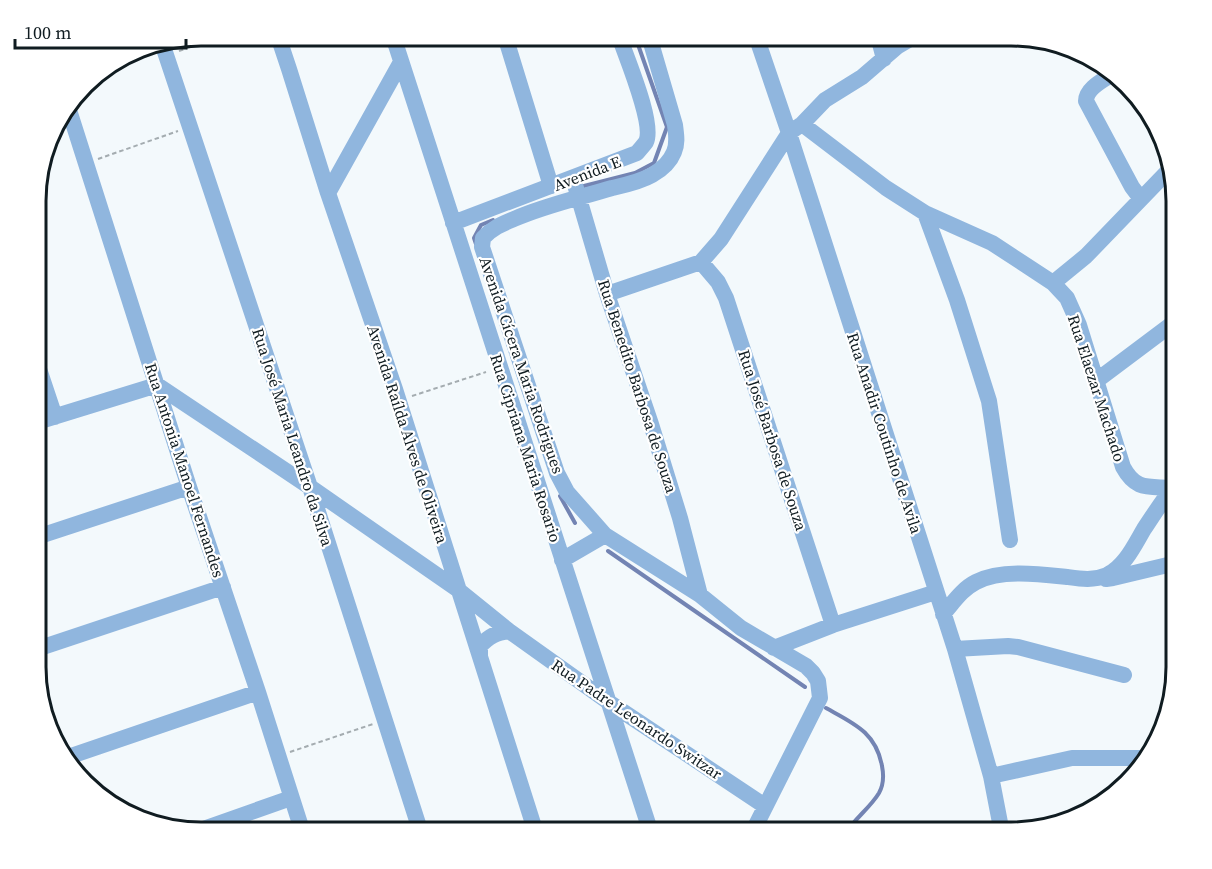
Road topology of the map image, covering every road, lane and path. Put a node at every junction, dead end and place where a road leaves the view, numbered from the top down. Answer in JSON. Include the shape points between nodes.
{"nodes":[{"id":1,"x":282,"y":47,"type":"edge"},
{"id":2,"x":396,"y":47,"type":"edge"},
{"id":3,"x":508,"y":47,"type":"edge"},
{"id":4,"x":623,"y":47,"type":"edge"},
{"id":5,"x":652,"y":47,"type":"edge"},
{"id":6,"x":761,"y":47,"type":"edge"},
{"id":7,"x":881,"y":47,"type":"edge"},
{"id":8,"x":897,"y":47,"type":"edge"},
{"id":9,"x":165,"y":51,"type":"edge"},
{"id":10,"x":884,"y":59,"type":"junction"},
{"id":11,"x":401,"y":62,"type":"junction"},
{"id":12,"x":1105,"y":79,"type":"edge"},
{"id":13,"x":72,"y":117,"type":"edge"},
{"id":14,"x":190,"y":126,"type":"junction"},
{"id":15,"x":795,"y":129,"type":"junction"},
{"id":16,"x":87,"y":162,"type":"junction"},
{"id":17,"x":1163,"y":176,"type":"edge"},
{"id":18,"x":573,"y":178,"type":"junction"},
{"id":19,"x":551,"y":186,"type":"junction"},
{"id":20,"x":328,"y":193,"type":"junction"},
{"id":21,"x":580,"y":197,"type":"junction"},
{"id":22,"x":1141,"y":199,"type":"junction"},
{"id":23,"x":925,"y":213,"type":"junction"},
{"id":24,"x":453,"y":223,"type":"junction"},
{"id":25,"x":702,"y":262,"type":"junction"},
{"id":26,"x":1053,"y":283,"type":"junction"},
{"id":27,"x":608,"y":294,"type":"junction"},
{"id":28,"x":1165,"y":329,"type":"edge"},
{"id":29,"x":500,"y":367,"type":"junction"},
{"id":30,"x":1096,"y":381,"type":"junction"},
{"id":31,"x":157,"y":385,"type":"junction"},
{"id":32,"x":47,"y":392,"type":"edge"},
{"id":33,"x":397,"y":400,"type":"junction"},
{"id":34,"x":55,"y":417,"type":"junction"},
{"id":35,"x":47,"y":419,"type":"edge"},
{"id":36,"x":1165,"y":486,"type":"edge"},
{"id":37,"x":189,"y":487,"type":"junction"},
{"id":38,"x":310,"y":487,"type":"junction"},
{"id":39,"x":1165,"y":498,"type":"edge"},
{"id":40,"x":47,"y":534,"type":"edge"},
{"id":41,"x":605,"y":535,"type":"junction"},
{"id":42,"x":1010,"y":540,"type":"dead end"},
{"id":43,"x":562,"y":560,"type":"junction"},
{"id":44,"x":1165,"y":566,"type":"edge"},
{"id":45,"x":1093,"y":580,"type":"junction"},
{"id":46,"x":223,"y":587,"type":"junction"},
{"id":47,"x":458,"y":589,"type":"junction"},
{"id":48,"x":936,"y":592,"type":"junction"},
{"id":49,"x":700,"y":595,"type":"junction"},
{"id":50,"x":943,"y":614,"type":"junction"},
{"id":51,"x":833,"y":625,"type":"junction"},
{"id":52,"x":509,"y":631,"type":"junction"},
{"id":53,"x":47,"y":646,"type":"edge"},
{"id":54,"x":774,"y":648,"type":"junction"},
{"id":55,"x":955,"y":649,"type":"junction"},
{"id":56,"x":480,"y":655,"type":"junction"},
{"id":57,"x":1124,"y":675,"type":"dead end"},
{"id":58,"x":258,"y":692,"type":"junction"},
{"id":59,"x":610,"y":703,"type":"junction"},
{"id":60,"x":386,"y":720,"type":"junction"},
{"id":61,"x":74,"y":755,"type":"edge"},
{"id":62,"x":279,"y":756,"type":"junction"},
{"id":63,"x":1136,"y":758,"type":"edge"},
{"id":64,"x":991,"y":776,"type":"junction"},
{"id":65,"x":291,"y":798,"type":"junction"},
{"id":66,"x":765,"y":806,"type":"junction"},
{"id":67,"x":223,"y":822,"type":"edge"},
{"id":68,"x":299,"y":822,"type":"edge"},
{"id":69,"x":418,"y":822,"type":"edge"},
{"id":70,"x":533,"y":822,"type":"edge"},
{"id":71,"x":648,"y":822,"type":"edge"},
{"id":72,"x":757,"y":822,"type":"edge"},
{"id":73,"x":1000,"y":822,"type":"edge"}],
"edges":[{"from":1,"to":20,"type":"street","name":"Avenida Raílda Alves de Oliveira"},
{"from":2,"to":11,"type":"street","name":"Rua Cipriana Maria Rosario"},
{"from":3,"to":19,"type":"street"},
{"from":4,"to":18,"type":"street","name":"Avenida E","via":[[645,111],[647,141],[637,153]]},
{"from":5,"to":21,"type":"street","name":"Avenida Cícera Maria Rodrigues","via":[[675,125],[675,150],[669,161],[651,176]]},
{"from":6,"to":15,"type":"street","name":"Rua Anadir Coutinho de Avila"},
{"from":7,"to":10,"type":"street"},
{"from":8,"to":10,"type":"street"},
{"from":9,"to":14,"type":"street","name":"Rua José Maria Leandro da Silva"},
{"from":10,"to":15,"type":"street","via":[[825,100]]},
{"from":11,"to":20,"type":"street"},
{"from":11,"to":24,"type":"street","name":"Rua Cipriana Maria Rosario"},
{"from":12,"to":22,"type":"street","via":[[1090,91],[1086,101]]},
{"from":13,"to":16,"type":"street","name":"Rua Antonia Manoel Fernandes"},
{"from":14,"to":16,"type":"path"},
{"from":14,"to":38,"type":"street","name":"Rua José Maria Leandro da Silva"},
{"from":15,"to":23,"type":"street","name":"Rua Elaezar Machado"},
{"from":15,"to":25,"type":"street"},
{"from":15,"to":48,"type":"street","name":"Rua Anadir Coutinho de Avila"},
{"from":16,"to":31,"type":"street","name":"Rua Antonia Manoel Fernandes"},
{"from":17,"to":22,"type":"street"},
{"from":18,"to":19,"type":"street","name":"Avenida E"},
{"from":18,"to":21,"type":"street","name":"Rua Benedito Barbosa de Souza"},
{"from":19,"to":24,"type":"street","name":"Avenida E"},
{"from":20,"to":33,"type":"street","name":"Avenida Raílda Alves de Oliveira"},
{"from":21,"to":27,"type":"street","name":"Rua Benedito Barbosa de Souza"},
{"from":21,"to":41,"type":"street","name":"Avenida Cícera Maria Rodrigues","via":[[494,228],[483,238],[482,247],[557,473],[567,492]]},
{"from":22,"to":26,"type":"street","via":[[1086,256]]},
{"from":23,"to":26,"type":"street","name":"Rua Elaezar Machado","via":[[992,243]]},
{"from":23,"to":42,"type":"street","via":[[989,401]]},
{"from":24,"to":29,"type":"street","name":"Rua Cipriana Maria Rosario"},
{"from":25,"to":27,"type":"street"},
{"from":25,"to":51,"type":"street","name":"Rua José Barbosa de Souza","via":[[726,298]]},
{"from":26,"to":30,"type":"street","name":"Rua Elaezar Machado","via":[[1067,298],[1079,325]]},
{"from":27,"to":49,"type":"street","name":"Rua Benedito Barbosa de Souza","via":[[680,518]]},
{"from":28,"to":30,"type":"street"},
{"from":29,"to":33,"type":"path"},
{"from":29,"to":43,"type":"street","name":"Rua Cipriana Maria Rosario"},
{"from":30,"to":36,"type":"street","name":"Rua Elaezar Machado","via":[[1127,475],[1141,486]]},
{"from":31,"to":34,"type":"street"},
{"from":31,"to":37,"type":"street","name":"Rua Antonia Manoel Fernandes"},
{"from":31,"to":38,"type":"street","name":"Rua Padre Leonardo Switzar"},
{"from":32,"to":34,"type":"street"},
{"from":33,"to":47,"type":"street","name":"Avenida Raílda Alves de Oliveira"},
{"from":34,"to":35,"type":"street"},
{"from":37,"to":40,"type":"street"},
{"from":37,"to":46,"type":"street","name":"Rua Antonia Manoel Fernandes"},
{"from":38,"to":47,"type":"street","name":"Rua Padre Leonardo Switzar"},
{"from":38,"to":60,"type":"street","name":"Rua José Maria Leandro da Silva"},
{"from":39,"to":45,"type":"street","via":[[1124,562]]},
{"from":41,"to":43,"type":"street"},
{"from":41,"to":49,"type":"street","name":"Avenida Cícera Maria Rodrigues"},
{"from":43,"to":59,"type":"street","name":"Rua Cipriana Maria Rosario"},
{"from":44,"to":45,"type":"street"},
{"from":45,"to":50,"type":"street","via":[[1016,574],[989,578],[976,582]]},
{"from":46,"to":53,"type":"street"},
{"from":46,"to":58,"type":"street","name":"Rua Antonia Manoel Fernandes"},
{"from":47,"to":52,"type":"street","name":"Rua Padre Leonardo Switzar"},
{"from":47,"to":56,"type":"street","name":"Avenida Raílda Alves de Oliveira"},
{"from":48,"to":50,"type":"street","name":"Rua Anadir Coutinho de Avila"},
{"from":48,"to":51,"type":"street"},
{"from":49,"to":54,"type":"street","name":"Avenida Cícera Maria Rodrigues"},
{"from":50,"to":55,"type":"street","name":"Rua Anadir Coutinho de Avila"},
{"from":51,"to":54,"type":"street"},
{"from":52,"to":56,"type":"street","via":[[492,634],[480,646]]},
{"from":52,"to":59,"type":"street","name":"Rua Padre Leonardo Switzar"},
{"from":54,"to":66,"type":"street","name":"Avenida Cícera Maria Rodrigues","via":[[813,673],[820,698]]},
{"from":55,"to":57,"type":"street","via":[[1018,647]]},
{"from":55,"to":64,"type":"street","name":"Rua Anadir Coutinho de Avila"},
{"from":56,"to":70,"type":"street","name":"Avenida Raílda Alves de Oliveira"},
{"from":58,"to":61,"type":"street"},
{"from":58,"to":62,"type":"street","name":"Rua Antonia Manoel Fernandes"},
{"from":59,"to":66,"type":"street","name":"Rua Padre Leonardo Switzar"},
{"from":59,"to":71,"type":"street","name":"Rua Cipriana Maria Rosario"},
{"from":60,"to":62,"type":"path"},
{"from":60,"to":69,"type":"street","name":"Rua José Maria Leandro da Silva"},
{"from":62,"to":65,"type":"street","name":"Rua Antonia Manoel Fernandes"},
{"from":63,"to":64,"type":"street","via":[[1072,758]]},
{"from":64,"to":73,"type":"street","name":"Rua Anadir Coutinho de Avila"},
{"from":65,"to":67,"type":"street"},
{"from":65,"to":68,"type":"street","name":"Rua Antonia Manoel Fernandes"},
{"from":66,"to":72,"type":"street"}]}
